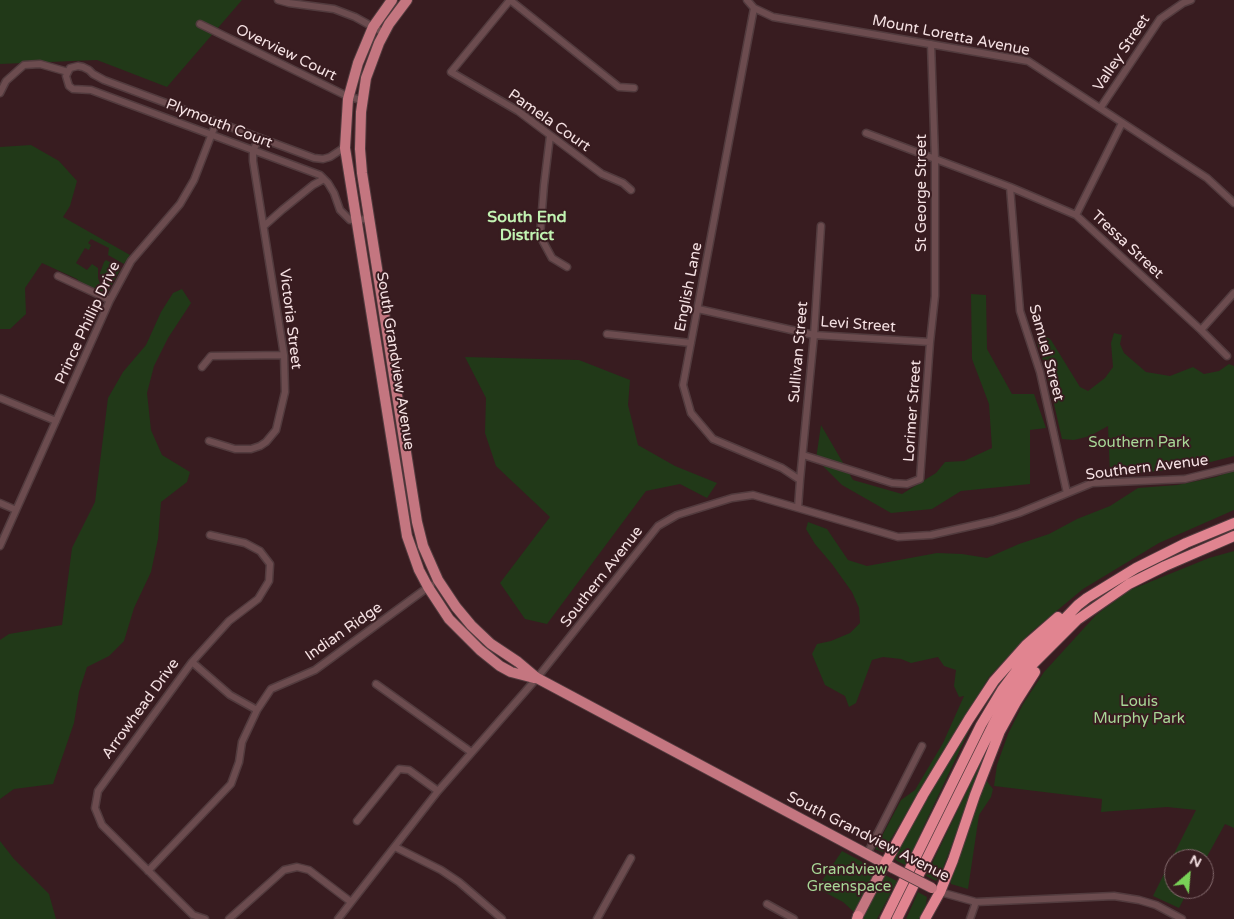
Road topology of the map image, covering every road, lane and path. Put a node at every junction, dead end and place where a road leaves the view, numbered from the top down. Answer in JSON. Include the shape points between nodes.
{"nodes":[{"id":1,"x":278,"y":0,"type":"edge"},
{"id":2,"x":392,"y":0,"type":"edge"},
{"id":3,"x":407,"y":0,"type":"edge"},
{"id":4,"x":510,"y":0,"type":"edge"},
{"id":5,"x":747,"y":0,"type":"edge"},
{"id":6,"x":1191,"y":0,"type":"edge"},
{"id":7,"x":1181,"y":1,"type":"edge"},
{"id":8,"x":754,"y":8,"type":"junction"},
{"id":9,"x":200,"y":24,"type":"dead end"},
{"id":10,"x":373,"y":27,"type":"junction"},
{"id":11,"x":384,"y":33,"type":"junction"},
{"id":12,"x":931,"y":44,"type":"junction"},
{"id":13,"x":68,"y":72,"type":"junction"},
{"id":14,"x":634,"y":88,"type":"dead end"},
{"id":15,"x":0,"y":93,"type":"edge"},
{"id":16,"x":349,"y":97,"type":"junction"},
{"id":17,"x":362,"y":100,"type":"junction"},
{"id":18,"x":1100,"y":107,"type":"junction"},
{"id":19,"x":216,"y":123,"type":"junction"},
{"id":20,"x":1122,"y":123,"type":"junction"},
{"id":21,"x":211,"y":134,"type":"junction"},
{"id":22,"x":866,"y":134,"type":"dead end"},
{"id":23,"x":550,"y":136,"type":"junction"},
{"id":24,"x":259,"y":138,"type":"junction"},
{"id":25,"x":239,"y":145,"type":"junction"},
{"id":26,"x":344,"y":146,"type":"junction"},
{"id":27,"x":360,"y":149,"type":"junction"},
{"id":28,"x":253,"y":151,"type":"junction"},
{"id":29,"x":300,"y":153,"type":"junction"},
{"id":30,"x":935,"y":159,"type":"junction"},
{"id":31,"x":253,"y":161,"type":"junction"},
{"id":32,"x":295,"y":166,"type":"junction"},
{"id":33,"x":324,"y":178,"type":"junction"},
{"id":34,"x":1010,"y":187,"type":"junction"},
{"id":35,"x":631,"y":190,"type":"dead end"},
{"id":36,"x":1234,"y":203,"type":"edge"},
{"id":37,"x":1076,"y":215,"type":"junction"},
{"id":38,"x":370,"y":219,"type":"junction"},
{"id":39,"x":354,"y":220,"type":"junction"},
{"id":40,"x":264,"y":226,"type":"junction"},
{"id":41,"x":821,"y":226,"type":"dead end"},
{"id":42,"x":567,"y":266,"type":"dead end"},
{"id":43,"x":58,"y":276,"type":"dead end"},
{"id":44,"x":1234,"y":294,"type":"edge"},
{"id":45,"x":110,"y":300,"type":"junction"},
{"id":46,"x":698,"y":309,"type":"junction"},
{"id":47,"x":1200,"y":330,"type":"junction"},
{"id":48,"x":607,"y":334,"type":"dead end"},
{"id":49,"x":814,"y":335,"type":"junction"},
{"id":50,"x":930,"y":342,"type":"junction"},
{"id":51,"x":691,"y":343,"type":"junction"},
{"id":52,"x":284,"y":355,"type":"junction"},
{"id":53,"x":1227,"y":356,"type":"dead end"},
{"id":54,"x":202,"y":367,"type":"dead end"},
{"id":55,"x":0,"y":398,"type":"edge"},
{"id":56,"x":56,"y":422,"type":"junction"},
{"id":57,"x":209,"y":440,"type":"dead end"},
{"id":58,"x":803,"y":455,"type":"junction"},
{"id":59,"x":408,"y":466,"type":"junction"},
{"id":60,"x":397,"y":467,"type":"junction"},
{"id":61,"x":1234,"y":467,"type":"edge"},
{"id":62,"x":800,"y":480,"type":"junction"},
{"id":63,"x":1068,"y":493,"type":"junction"},
{"id":64,"x":0,"y":504,"type":"edge"},
{"id":65,"x":798,"y":508,"type":"junction"},
{"id":66,"x":16,"y":510,"type":"junction"},
{"id":67,"x":1234,"y":522,"type":"edge"},
{"id":68,"x":210,"y":535,"type":"dead end"},
{"id":69,"x":1234,"y":536,"type":"edge"},
{"id":70,"x":1234,"y":541,"type":"edge"},
{"id":71,"x":0,"y":546,"type":"edge"},
{"id":72,"x":1198,"y":551,"type":"junction"},
{"id":73,"x":438,"y":580,"type":"junction"},
{"id":74,"x":428,"y":587,"type":"junction"},
{"id":75,"x":1078,"y":605,"type":"junction"},
{"id":76,"x":1078,"y":620,"type":"junction"},
{"id":77,"x":192,"y":662,"type":"junction"},
{"id":78,"x":537,"y":678,"type":"junction"},
{"id":79,"x":376,"y":684,"type":"dead end"},
{"id":80,"x":257,"y":710,"type":"junction"},
{"id":81,"x":922,"y":746,"type":"dead end"},
{"id":82,"x":471,"y":752,"type":"junction"},
{"id":83,"x":438,"y":791,"type":"junction"},
{"id":84,"x":357,"y":821,"type":"dead end"},
{"id":85,"x":395,"y":847,"type":"junction"},
{"id":86,"x":867,"y":854,"type":"junction"},
{"id":87,"x":631,"y":858,"type":"dead end"},
{"id":88,"x":889,"y":866,"type":"junction"},
{"id":89,"x":148,"y":871,"type":"junction"},
{"id":90,"x":936,"y":890,"type":"junction"},
{"id":91,"x":351,"y":902,"type":"junction"},
{"id":92,"x":976,"y":902,"type":"junction"},
{"id":93,"x":767,"y":904,"type":"dead end"},
{"id":94,"x":857,"y":917,"type":"edge"},
{"id":95,"x":204,"y":919,"type":"edge"},
{"id":96,"x":229,"y":919,"type":"edge"},
{"id":97,"x":338,"y":919,"type":"edge"},
{"id":98,"x":502,"y":919,"type":"edge"},
{"id":99,"x":597,"y":919,"type":"edge"},
{"id":100,"x":794,"y":919,"type":"edge"},
{"id":101,"x":885,"y":919,"type":"edge"},
{"id":102,"x":897,"y":919,"type":"edge"},
{"id":103,"x":925,"y":919,"type":"edge"},
{"id":104,"x":970,"y":919,"type":"edge"},
{"id":105,"x":1182,"y":919,"type":"edge"}],
"edges":[{"from":1,"to":10,"type":"street","via":[[334,9]]},
{"from":2,"to":10,"type":"main road","name":"South Grandview Avenue"},
{"from":3,"to":11,"type":"main road","name":"South Grandview Avenue"},
{"from":4,"to":14,"type":"street","via":[[619,87]]},
{"from":4,"to":23,"type":"street","name":"Pamela Court","via":[[451,72],[518,111]]},
{"from":5,"to":8,"type":"street","name":"Mount Loretta Avenue"},
{"from":6,"to":7,"type":"street","name":"Valley Street"},
{"from":7,"to":18,"type":"street","name":"Valley Street","via":[[1160,18]]},
{"from":8,"to":12,"type":"street","name":"Mount Loretta Avenue","via":[[773,17]]},
{"from":8,"to":46,"type":"street","name":"English Lane"},
{"from":9,"to":16,"type":"street","name":"Overview Court"},
{"from":10,"to":11,"type":"street"},
{"from":10,"to":16,"type":"main road","name":"South Grandview Avenue"},
{"from":11,"to":17,"type":"main road","name":"South Grandview Avenue","via":[[370,66]]},
{"from":12,"to":18,"type":"street","name":"Mount Loretta Avenue","via":[[1028,60]]},
{"from":12,"to":30,"type":"street","name":"St George Street"},
{"from":13,"to":15,"type":"street","name":"Plymouth Court","via":[[40,64],[24,65],[6,81]]},
{"from":13,"to":19,"type":"street","name":"Plymouth Court","via":[[70,68],[83,67],[104,80]]},
{"from":13,"to":21,"type":"street","name":"Plymouth Court","via":[[67,81],[73,89],[91,90]]},
{"from":16,"to":17,"type":"street","name":"Overview Court"},
{"from":16,"to":26,"type":"main road","name":"South Grandview Avenue"},
{"from":17,"to":27,"type":"main road","name":"South Grandview Avenue"},
{"from":18,"to":20,"type":"street","name":"Mount Loretta Avenue"},
{"from":19,"to":21,"type":"street","name":"Prince Phillip Drive"},
{"from":19,"to":24,"type":"street","name":"Plymouth Court"},
{"from":20,"to":36,"type":"street","name":"Mount Loretta Avenue","via":[[1207,178]]},
{"from":20,"to":37,"type":"street"},
{"from":21,"to":25,"type":"street","name":"Plymouth Court"},
{"from":21,"to":45,"type":"street","name":"Prince Phillip Drive","via":[[194,180],[180,204],[131,261]]},
{"from":22,"to":30,"type":"street","name":"Tressa Street"},
{"from":23,"to":35,"type":"street","name":"Pamela Court","via":[[602,174]]},
{"from":23,"to":42,"type":"street","via":[[540,236],[552,258]]},
{"from":24,"to":28,"type":"street","name":"Victoria Street"},
{"from":24,"to":29,"type":"street","name":"Plymouth Court"},
{"from":25,"to":28,"type":"street","name":"Plymouth Court"},
{"from":25,"to":31,"type":"street"},
{"from":26,"to":27,"type":"street"},
{"from":26,"to":29,"type":"street","name":"Plymouth Court","via":[[322,159]]},
{"from":26,"to":39,"type":"main road","name":"South Grandview Avenue"},
{"from":27,"to":38,"type":"main road","name":"South Grandview Avenue"},
{"from":28,"to":31,"type":"street","name":"Victoria Street"},
{"from":28,"to":32,"type":"street","name":"Plymouth Court"},
{"from":29,"to":32,"type":"street"},
{"from":30,"to":34,"type":"street","name":"Tressa Street"},
{"from":30,"to":50,"type":"street","name":"St George Street","via":[[935,296]]},
{"from":31,"to":40,"type":"street","name":"Victoria Street"},
{"from":32,"to":33,"type":"street","name":"Plymouth Court"},
{"from":33,"to":39,"type":"street","via":[[340,210]]},
{"from":33,"to":40,"type":"street"},
{"from":34,"to":37,"type":"street","name":"Tressa Street"},
{"from":34,"to":63,"type":"street","name":"Samuel Street","via":[[1020,311],[1040,372]]},
{"from":37,"to":47,"type":"street","name":"Tressa Street"},
{"from":38,"to":39,"type":"street"},
{"from":38,"to":59,"type":"main road","name":"South Grandview Avenue"},
{"from":39,"to":60,"type":"main road","name":"South Grandview Avenue"},
{"from":40,"to":52,"type":"street","name":"Victoria Street"},
{"from":41,"to":49,"type":"street","name":"Sullivan Street"},
{"from":43,"to":45,"type":"street"},
{"from":44,"to":47,"type":"street"},
{"from":45,"to":56,"type":"street","name":"Prince Phillip Drive"},
{"from":46,"to":49,"type":"street","name":"Levi Street"},
{"from":46,"to":51,"type":"street","name":"English Lane"},
{"from":47,"to":53,"type":"street","name":"Tressa Street"},
{"from":48,"to":51,"type":"street"},
{"from":49,"to":50,"type":"street","name":"Levi Street"},
{"from":49,"to":58,"type":"street","name":"Sullivan Street"},
{"from":50,"to":58,"type":"street","name":"Lorimer Street","via":[[920,479],[907,484],[892,483]]},
{"from":51,"to":62,"type":"street","name":"English Lane","via":[[684,385],[691,413],[713,439],[782,468]]},
{"from":52,"to":54,"type":"street","via":[[211,356]]},
{"from":52,"to":57,"type":"street","name":"Victoria Street","via":[[285,392],[276,430],[271,437],[251,449],[235,449]]},
{"from":55,"to":56,"type":"street"},
{"from":56,"to":66,"type":"street","name":"Prince Phillip Drive"},
{"from":58,"to":62,"type":"street","name":"Sullivan Street"},
{"from":59,"to":60,"type":"main road"},
{"from":59,"to":73,"type":"main road","name":"South Grandview Avenue","via":[[419,530]]},
{"from":60,"to":74,"type":"main road","name":"South Grandview Avenue","via":[[408,536]]},
{"from":61,"to":63,"type":"street","name":"Southern Avenue","via":[[1184,479],[1092,483]]},
{"from":62,"to":65,"type":"street"},
{"from":63,"to":65,"type":"street","name":"Southern Avenue","via":[[993,521],[923,536],[898,537]]},
{"from":64,"to":66,"type":"street"},
{"from":65,"to":78,"type":"street","name":"Southern Avenue","via":[[753,495],[677,515],[658,526]]},
{"from":66,"to":71,"type":"street","name":"Prince Phillip Drive"},
{"from":67,"to":75,"type":"highway","via":[[1136,568]]},
{"from":68,"to":77,"type":"street","name":"Arrowhead Drive","via":[[245,543],[260,551],[270,564],[269,580],[258,599],[229,621]]},
{"from":69,"to":72,"type":"highway"},
{"from":70,"to":72,"type":"highway"},
{"from":72,"to":76,"type":"highway","via":[[1129,584]]},
{"from":73,"to":74,"type":"street","name":"Indian Ridge"},
{"from":73,"to":78,"type":"main road","name":"South Grandview Avenue","via":[[471,625]]},
{"from":74,"to":78,"type":"main road","name":"South Grandview Avenue","via":[[449,619],[480,650],[511,672]]},
{"from":74,"to":80,"type":"street","name":"Indian Ridge","via":[[315,670],[271,689]]},
{"from":75,"to":88,"type":"highway","via":[[1072,606],[1026,645],[994,681],[923,795]]},
{"from":75,"to":101,"type":"highway","via":[[1024,662],[993,704]]},
{"from":76,"to":90,"type":"highway","via":[[1032,677],[1004,722],[974,795],[953,860]]},
{"from":76,"to":102,"type":"highway","via":[[1032,665],[1002,707]]},
{"from":77,"to":80,"type":"street","via":[[230,695]]},
{"from":77,"to":89,"type":"street","name":"Arrowhead Drive","via":[[98,790],[95,808],[102,825]]},
{"from":78,"to":82,"type":"street","name":"Southern Avenue"},
{"from":78,"to":86,"type":"main road","name":"South Grandview Avenue"},
{"from":79,"to":82,"type":"street"},
{"from":80,"to":89,"type":"street","name":"Indian Ridge","via":[[242,742],[231,784]]},
{"from":81,"to":86,"type":"street"},
{"from":82,"to":83,"type":"street","name":"Southern Avenue"},
{"from":83,"to":84,"type":"street","via":[[409,770],[399,769]]},
{"from":83,"to":85,"type":"street","name":"Southern Avenue"},
{"from":85,"to":91,"type":"street","name":"Southern Avenue"},
{"from":85,"to":98,"type":"street","via":[[459,882]]},
{"from":86,"to":88,"type":"main road","name":"South Grandview Avenue"},
{"from":87,"to":99,"type":"street"},
{"from":88,"to":90,"type":"main road","name":"South Grandview Avenue","bridge":true},
{"from":88,"to":94,"type":"main road"},
{"from":89,"to":95,"type":"street","name":"Arrowhead Drive","via":[[193,914]]},
{"from":90,"to":92,"type":"street","name":"South Grandview Avenue"},
{"from":90,"to":103,"type":"highway"},
{"from":91,"to":96,"type":"street","via":[[309,870],[297,867],[284,870]]},
{"from":91,"to":97,"type":"street","name":"Southern Avenue"},
{"from":92,"to":104,"type":"street"},
{"from":92,"to":105,"type":"street","name":"South Grandview Avenue","via":[[1114,896],[1139,900]]},
{"from":93,"to":100,"type":"street"}]}
